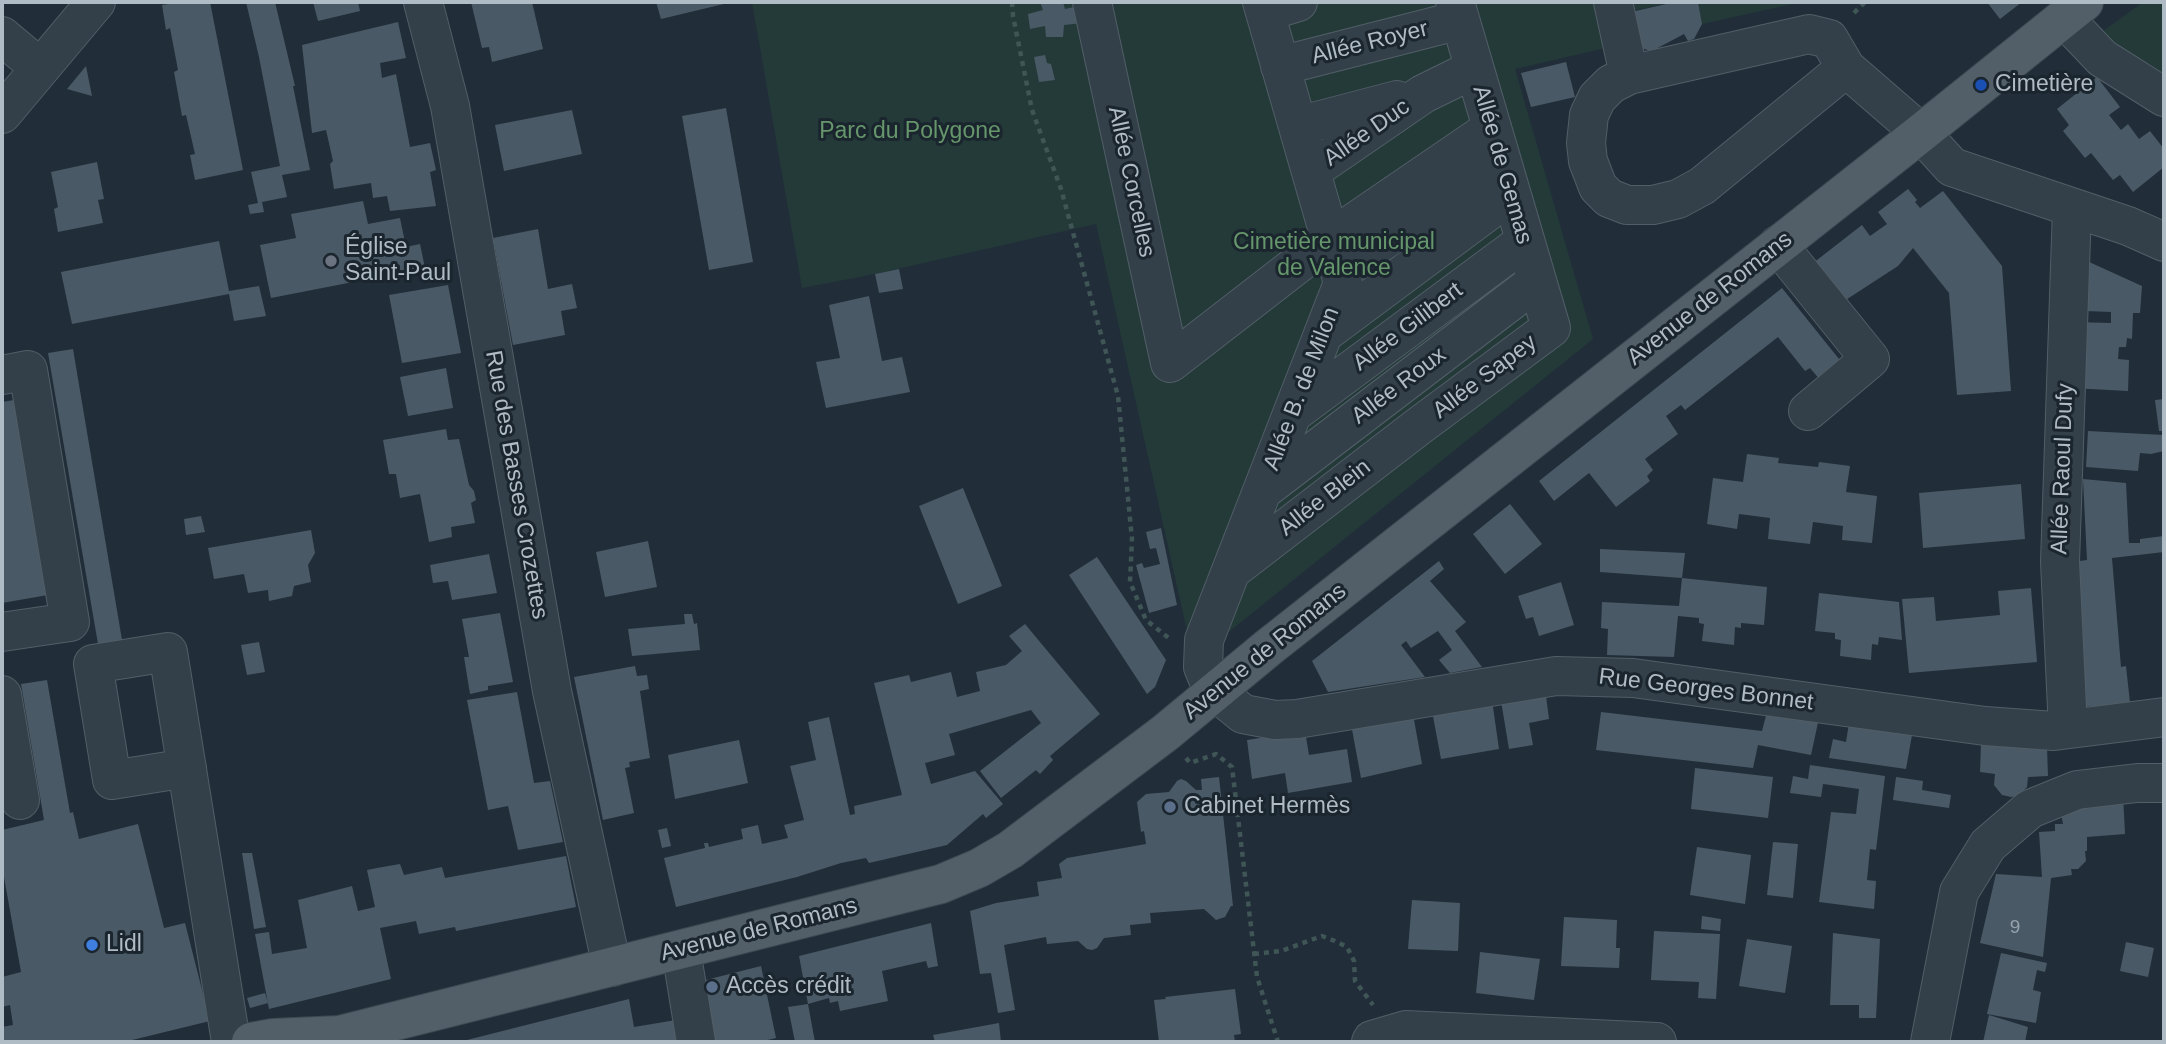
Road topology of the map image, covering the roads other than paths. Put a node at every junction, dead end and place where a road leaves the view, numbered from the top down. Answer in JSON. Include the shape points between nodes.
{"nodes":[{"id":1,"x":96,"y":2,"type":"edge"},
{"id":2,"x":423,"y":2,"type":"edge"},
{"id":3,"x":1092,"y":2,"type":"edge"},
{"id":4,"x":1613,"y":2,"type":"edge"},
{"id":5,"x":1275,"y":5,"type":"edge"},
{"id":6,"x":2074,"y":10,"type":"edge"},
{"id":7,"x":1458,"y":11,"type":"edge"},
{"id":8,"x":2,"y":36,"type":"edge"},
{"id":9,"x":1280,"y":66,"type":"junction"},
{"id":10,"x":40,"y":68,"type":"junction"},
{"id":11,"x":1846,"y":68,"type":"junction"},
{"id":12,"x":1474,"y":69,"type":"junction"},
{"id":13,"x":1629,"y":75,"type":"junction"},
{"id":14,"x":1423,"y":94,"type":"junction"},
{"id":15,"x":2164,"y":97,"type":"edge"},
{"id":16,"x":2,"y":114,"type":"edge"},
{"id":17,"x":1298,"y":125,"type":"junction"},
{"id":18,"x":1921,"y":133,"type":"junction"},
{"id":19,"x":1501,"y":162,"type":"junction"},
{"id":20,"x":1311,"y":171,"type":"junction"},
{"id":21,"x":2072,"y":208,"type":"junction"},
{"id":22,"x":1525,"y":241,"type":"junction"},
{"id":23,"x":2164,"y":243,"type":"edge"},
{"id":24,"x":1778,"y":245,"type":"junction"},
{"id":25,"x":1335,"y":255,"type":"junction"},
{"id":26,"x":1537,"y":281,"type":"junction"},
{"id":27,"x":1551,"y":328,"type":"joint"},
{"id":28,"x":1323,"y":334,"type":"junction"},
{"id":29,"x":2,"y":375,"type":"edge"},
{"id":30,"x":1808,"y":411,"type":"dead end"},
{"id":31,"x":1292,"y":414,"type":"junction"},
{"id":32,"x":1419,"y":426,"type":"joint"},
{"id":33,"x":1262,"y":491,"type":"junction"},
{"id":34,"x":1231,"y":571,"type":"junction"},
{"id":35,"x":2,"y":632,"type":"edge"},
{"id":36,"x":1215,"y":691,"type":"junction"},
{"id":37,"x":2,"y":695,"type":"edge"},
{"id":38,"x":2164,"y":717,"type":"edge"},
{"id":39,"x":2068,"y":729,"type":"junction"},
{"id":40,"x":187,"y":768,"type":"dead end"},
{"id":41,"x":2164,"y":783,"type":"edge"},
{"id":42,"x":20,"y":800,"type":"dead end"},
{"id":43,"x":681,"y":950,"type":"junction"},
{"id":44,"x":611,"y":967,"type":"junction"},
{"id":45,"x":325,"y":1039,"type":"edge"},
{"id":46,"x":231,"y":1042,"type":"edge"},
{"id":47,"x":251,"y":1042,"type":"edge"},
{"id":48,"x":696,"y":1042,"type":"edge"},
{"id":49,"x":1371,"y":1042,"type":"edge"},
{"id":50,"x":1657,"y":1042,"type":"edge"},
{"id":51,"x":1930,"y":1042,"type":"edge"}],
"edges":[{"from":1,"to":10,"type":"street"},
{"from":2,"to":44,"type":"street","name":"Rue des Basses Crozettes","via":[[450,106],[552,691]]},
{"from":3,"to":25,"type":"street","name":"Allée Corcelles","via":[[1170,363]]},
{"from":4,"to":13,"type":"street"},
{"from":5,"to":9,"type":"street","name":"Allée B. de Milon"},
{"from":6,"to":15,"type":"street","via":[[2102,58]]},
{"from":6,"to":18,"type":"main road","name":"Avenue de Romans"},
{"from":7,"to":9,"type":"street","name":"Allée Royer"},
{"from":7,"to":12,"type":"street","name":"Allée de Gemas"},
{"from":8,"to":10,"type":"street"},
{"from":9,"to":17,"type":"street","name":"Allée B. de Milon"},
{"from":10,"to":16,"type":"street"},
{"from":11,"to":13,"type":"street","via":[[1829,39],[1810,34]]},
{"from":11,"to":13,"type":"street","via":[[1702,186],[1678,200],[1653,205],[1627,205],[1609,198],[1598,187],[1588,162],[1586,143],[1597,98]]},
{"from":11,"to":18,"type":"street"},
{"from":12,"to":14,"type":"street","name":"Allée Duc"},
{"from":12,"to":19,"type":"street","name":"Allée de Gemas"},
{"from":14,"to":17,"type":"street","name":"Allée Duc"},
{"from":14,"to":20,"type":"street","name":"Allée Duc"},
{"from":17,"to":20,"type":"street","name":"Allée B. de Milon"},
{"from":18,"to":21,"type":"street","via":[[1952,167]]},
{"from":18,"to":24,"type":"main road","name":"Avenue de Romans"},
{"from":19,"to":22,"type":"street","name":"Allée de Gemas"},
{"from":19,"to":25,"type":"street"},
{"from":19,"to":28,"type":"street"},
{"from":20,"to":25,"type":"street","name":"Allée B. de Milon"},
{"from":21,"to":23,"type":"street"},
{"from":21,"to":39,"type":"street","name":"Allée Raoul Dufy","via":[[2060,562]]},
{"from":22,"to":26,"type":"street","name":"Allée de Gemas"},
{"from":22,"to":31,"type":"street","name":"Allée Gilibert"},
{"from":24,"to":30,"type":"street","via":[[1870,359]]},
{"from":24,"to":36,"type":"main road","name":"Avenue de Romans"},
{"from":25,"to":28,"type":"street","name":"Allée B. de Milon","via":[[1343,283]]},
{"from":26,"to":27,"type":"street","name":"Allée de Gemas"},
{"from":26,"to":33,"type":"street","name":"Allée Roux"},
{"from":27,"to":32,"type":"street","name":"Allée Sapey"},
{"from":28,"to":31,"type":"street","name":"Allée B. de Milon"},
{"from":29,"to":35,"type":"street","via":[[28,370],[70,622]]},
{"from":31,"to":33,"type":"street","name":"Allée B. de Milon"},
{"from":32,"to":34,"type":"street","name":"Allée Blein"},
{"from":33,"to":34,"type":"street","name":"Allée B. de Milon"},
{"from":34,"to":36,"type":"street","name":"Allée B. de Milon","via":[[1204,640],[1203,667]]},
{"from":36,"to":39,"type":"street","name":"Rue Georges Bonnet","via":[[1243,714],[1276,720],[1556,676],[1633,678],[1985,726]]},
{"from":36,"to":43,"type":"main road","name":"Avenue de Romans","via":[[1010,850],[979,868],[941,884]]},
{"from":37,"to":42,"type":"street"},
{"from":38,"to":39,"type":"street","name":"Rue Georges Bonnet"},
{"from":40,"to":46,"type":"street"},
{"from":41,"to":51,"type":"street","via":[[2077,790],[2029,809],[1987,845],[1959,892]]},
{"from":43,"to":44,"type":"main road","name":"Avenue de Romans"},
{"from":43,"to":48,"type":"street"},
{"from":44,"to":45,"type":"main road","name":"Avenue de Romans"},
{"from":45,"to":47,"type":"main road","name":"Avenue de Romans"},
{"from":49,"to":50,"type":"street","via":[[1406,1030]]}]}
